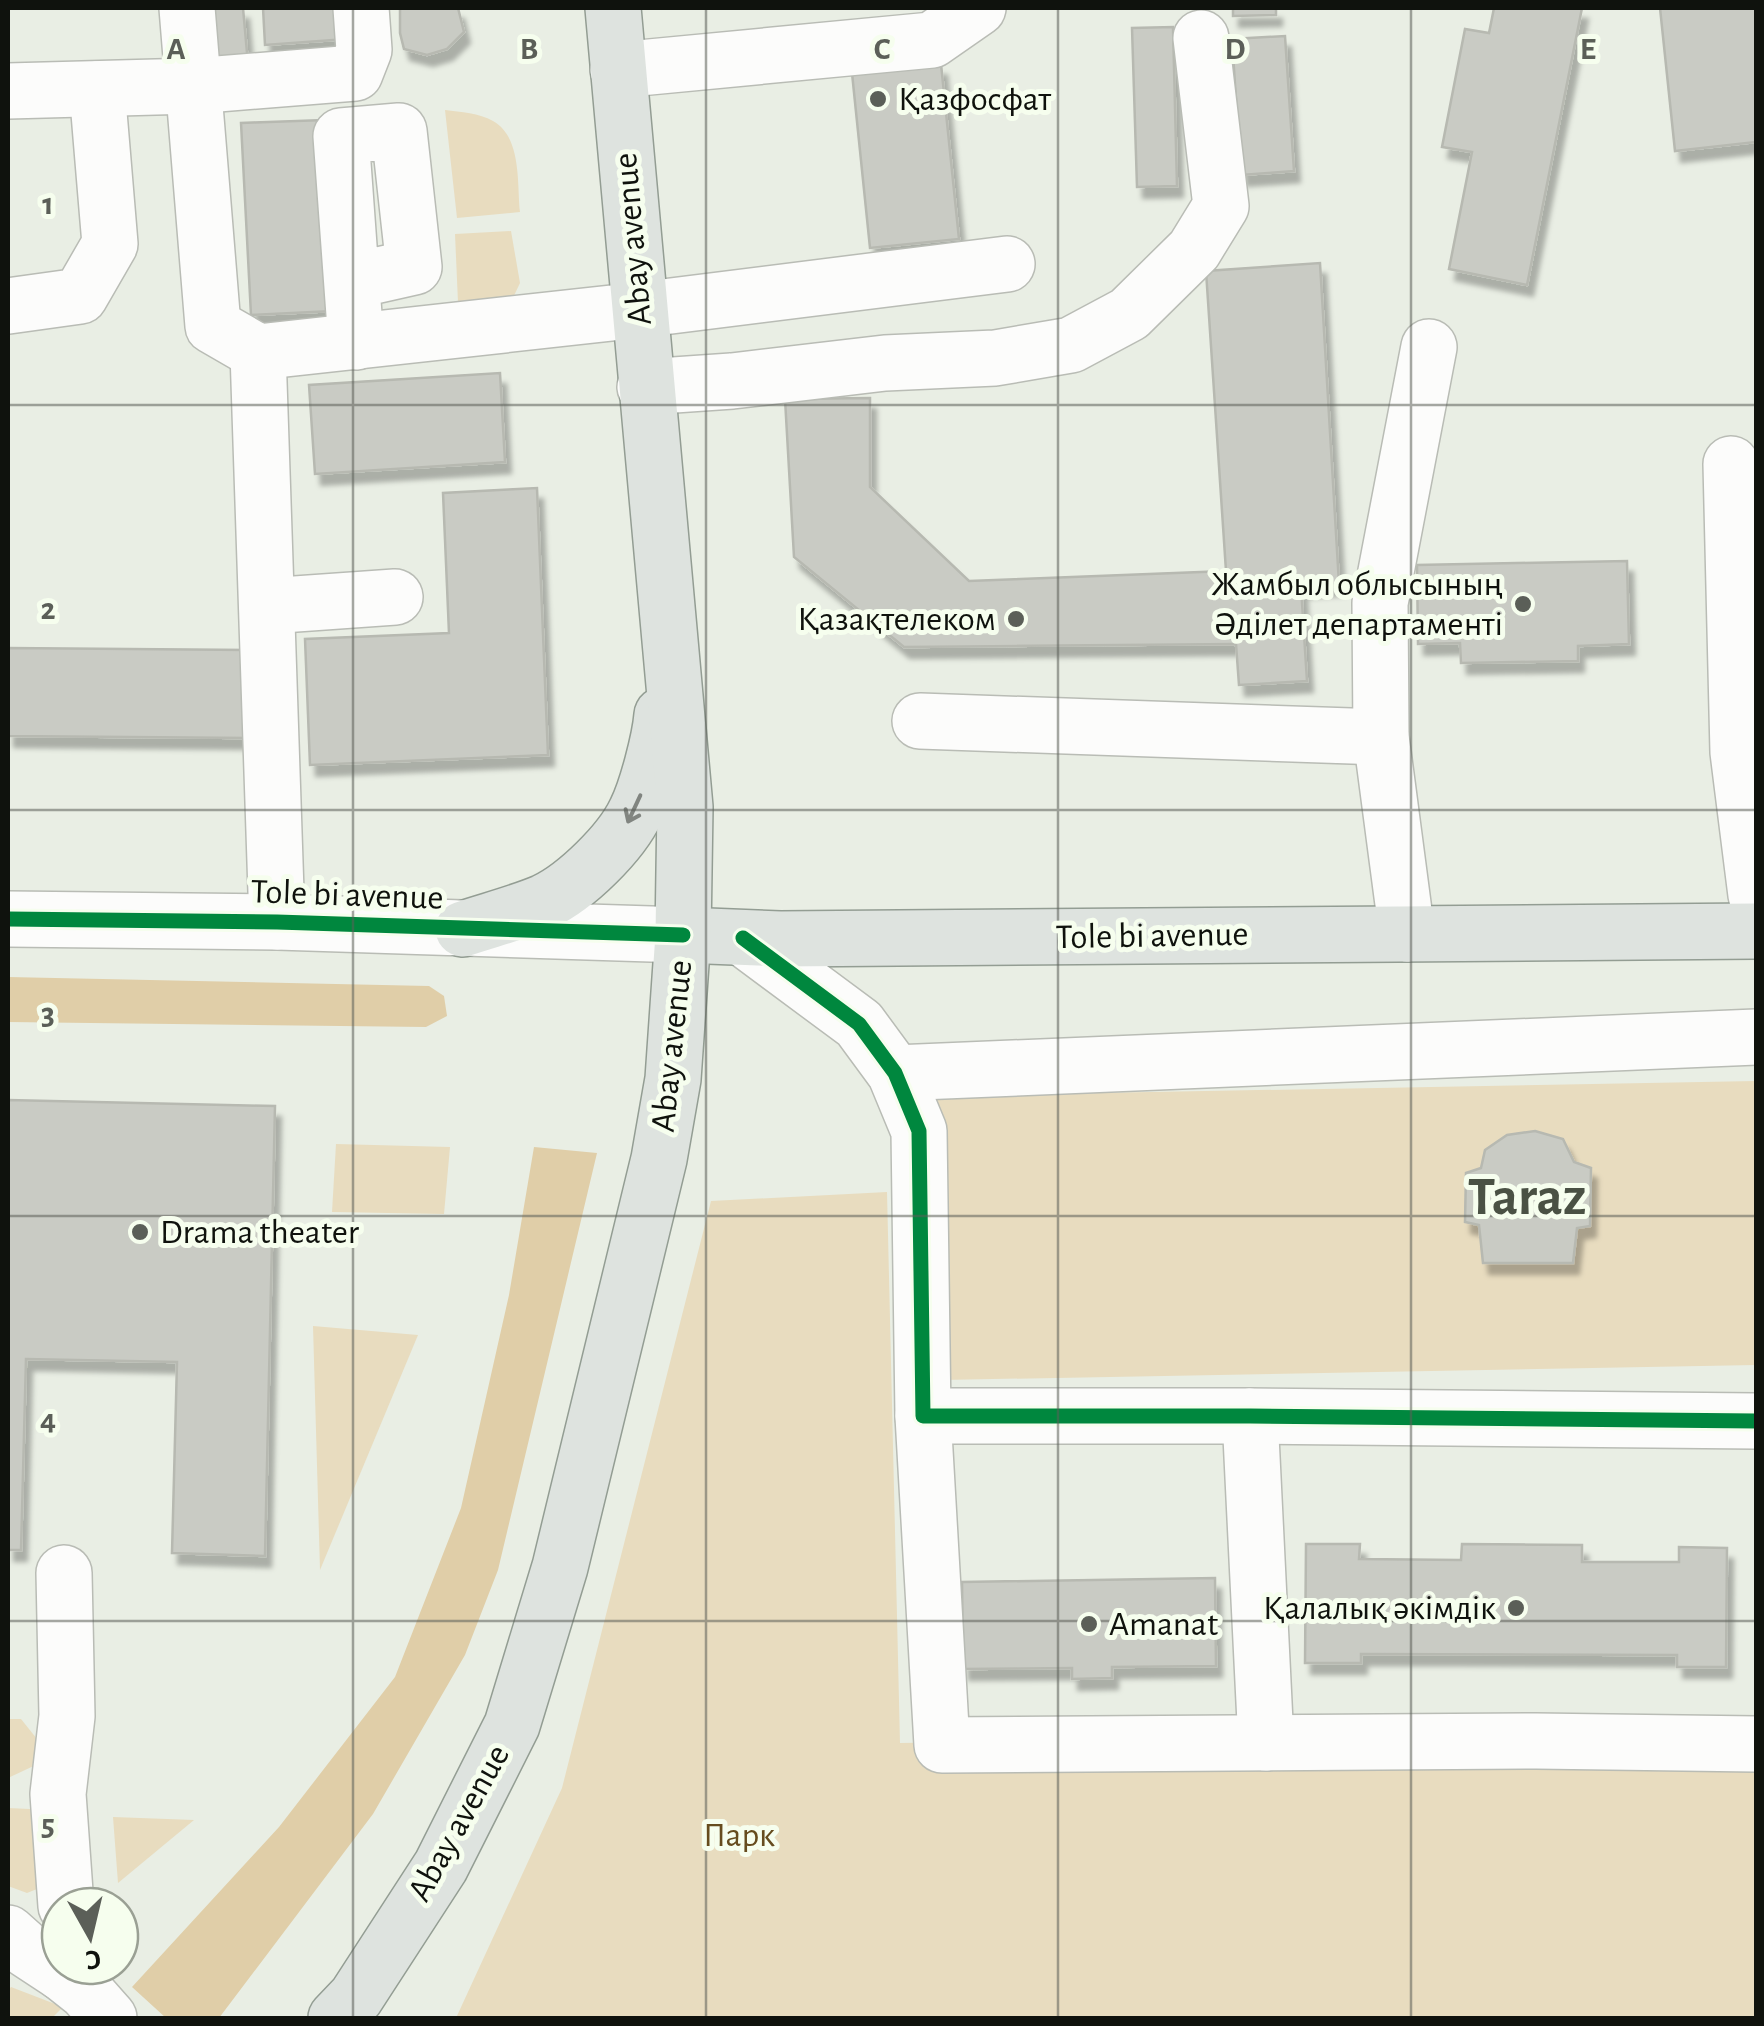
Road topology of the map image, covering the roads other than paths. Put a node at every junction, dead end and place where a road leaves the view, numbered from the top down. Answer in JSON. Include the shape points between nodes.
{"nodes":[{"id":1,"x":187,"y":8,"type":"edge"},
{"id":2,"x":361,"y":8,"type":"edge"},
{"id":3,"x":613,"y":8,"type":"edge"},
{"id":4,"x":978,"y":8,"type":"edge"},
{"id":5,"x":1201,"y":38,"type":"dead end"},
{"id":6,"x":618,"y":70,"type":"junction"},
{"id":7,"x":194,"y":86,"type":"junction"},
{"id":8,"x":97,"y":89,"type":"junction"},
{"id":9,"x":8,"y":92,"type":"edge"},
{"id":10,"x":1007,"y":264,"type":"dead end"},
{"id":11,"x":352,"y":281,"type":"dead end"},
{"id":12,"x":8,"y":306,"type":"edge"},
{"id":13,"x":639,"y":310,"type":"junction"},
{"id":14,"x":356,"y":342,"type":"junction"},
{"id":15,"x":1429,"y":347,"type":"dead end"},
{"id":16,"x":258,"y":352,"type":"junction"},
{"id":17,"x":646,"y":387,"type":"junction"},
{"id":18,"x":1731,"y":464,"type":"dead end"},
{"id":19,"x":394,"y":598,"type":"dead end"},
{"id":20,"x":266,"y":606,"type":"junction"},
{"id":21,"x":670,"y":647,"type":"junction"},
{"id":22,"x":920,"y":721,"type":"dead end"},
{"id":23,"x":1380,"y":738,"type":"junction"},
{"id":24,"x":1756,"y":895,"type":"edge"},
{"id":25,"x":8,"y":918,"type":"edge"},
{"id":26,"x":278,"y":922,"type":"junction"},
{"id":27,"x":463,"y":929,"type":"junction"},
{"id":28,"x":1756,"y":931,"type":"edge"},
{"id":29,"x":1407,"y":934,"type":"junction"},
{"id":30,"x":683,"y":936,"type":"junction"},
{"id":31,"x":744,"y":938,"type":"junction"},
{"id":32,"x":1756,"y":1037,"type":"edge"},
{"id":33,"x":895,"y":1073,"type":"junction"},
{"id":34,"x":923,"y":1416,"type":"junction"},
{"id":35,"x":1250,"y":1416,"type":"junction"},
{"id":36,"x":1756,"y":1421,"type":"edge"},
{"id":37,"x":64,"y":1574,"type":"dead end"},
{"id":38,"x":1266,"y":1743,"type":"junction"},
{"id":39,"x":1756,"y":1744,"type":"edge"},
{"id":40,"x":65,"y":1886,"type":"edge"},
{"id":41,"x":8,"y":1933,"type":"edge"},
{"id":42,"x":40,"y":1957,"type":"edge"},
{"id":43,"x":79,"y":1986,"type":"edge"},
{"id":44,"x":109,"y":2018,"type":"edge"},
{"id":45,"x":336,"y":2018,"type":"edge"}],
"edges":[{"from":1,"to":7,"type":"street"},
{"from":2,"to":7,"type":"street","via":[[364,50],[355,73]]},
{"from":3,"to":6,"type":"main road","name":"Abay avenue"},
{"from":4,"to":6,"type":"street","via":[[932,40]]},
{"from":5,"to":17,"type":"street","via":[[1221,206],[1194,250],[1129,314],[1071,345],[995,358]]},
{"from":6,"to":13,"type":"main road","name":"Abay avenue"},
{"from":7,"to":8,"type":"street"},
{"from":7,"to":16,"type":"street","via":[[213,326]]},
{"from":8,"to":9,"type":"street"},
{"from":8,"to":12,"type":"street","via":[[110,244],[80,296]]},
{"from":10,"to":13,"type":"street"},
{"from":11,"to":14,"type":"street"},
{"from":13,"to":14,"type":"street"},
{"from":13,"to":17,"type":"main road","name":"Abay avenue"},
{"from":14,"to":16,"type":"street"},
{"from":15,"to":23,"type":"street","via":[[1380,603]]},
{"from":16,"to":20,"type":"street"},
{"from":17,"to":21,"type":"main road","name":"Abay avenue"},
{"from":18,"to":24,"type":"street","via":[[1738,752]]},
{"from":19,"to":20,"type":"street"},
{"from":20,"to":26,"type":"street"},
{"from":21,"to":27,"type":"main road","one_way":true,"via":[[660,734],[636,810],[615,842],[546,901]]},
{"from":21,"to":30,"type":"main road","name":"Abay avenue","via":[[685,807]]},
{"from":22,"to":23,"type":"street"},
{"from":23,"to":29,"type":"street"},
{"from":25,"to":26,"type":"street","name":"Tole bi avenue"},
{"from":26,"to":27,"type":"street","name":"Tole bi avenue"},
{"from":27,"to":30,"type":"street","name":"Tole bi avenue"},
{"from":28,"to":29,"type":"main road","name":"Tole bi avenue"},
{"from":29,"to":31,"type":"main road","name":"Tole bi avenue"},
{"from":30,"to":31,"type":"main road","name":"Tole bi avenue"},
{"from":30,"to":45,"type":"main road","name":"Abay avenue","via":[[673,1079],[659,1160],[560,1567],[512,1725],[440,1866]]},
{"from":31,"to":33,"type":"street","via":[[859,1024]]},
{"from":32,"to":33,"type":"street"},
{"from":33,"to":34,"type":"street","via":[[919,1130]]},
{"from":34,"to":35,"type":"street"},
{"from":34,"to":38,"type":"street","via":[[942,1746]]},
{"from":35,"to":36,"type":"street"},
{"from":35,"to":38,"type":"street"},
{"from":37,"to":40,"type":"street","via":[[68,1716],[58,1794]]},
{"from":38,"to":39,"type":"street"},
{"from":41,"to":42,"type":"street"},
{"from":43,"to":44,"type":"street"}]}
